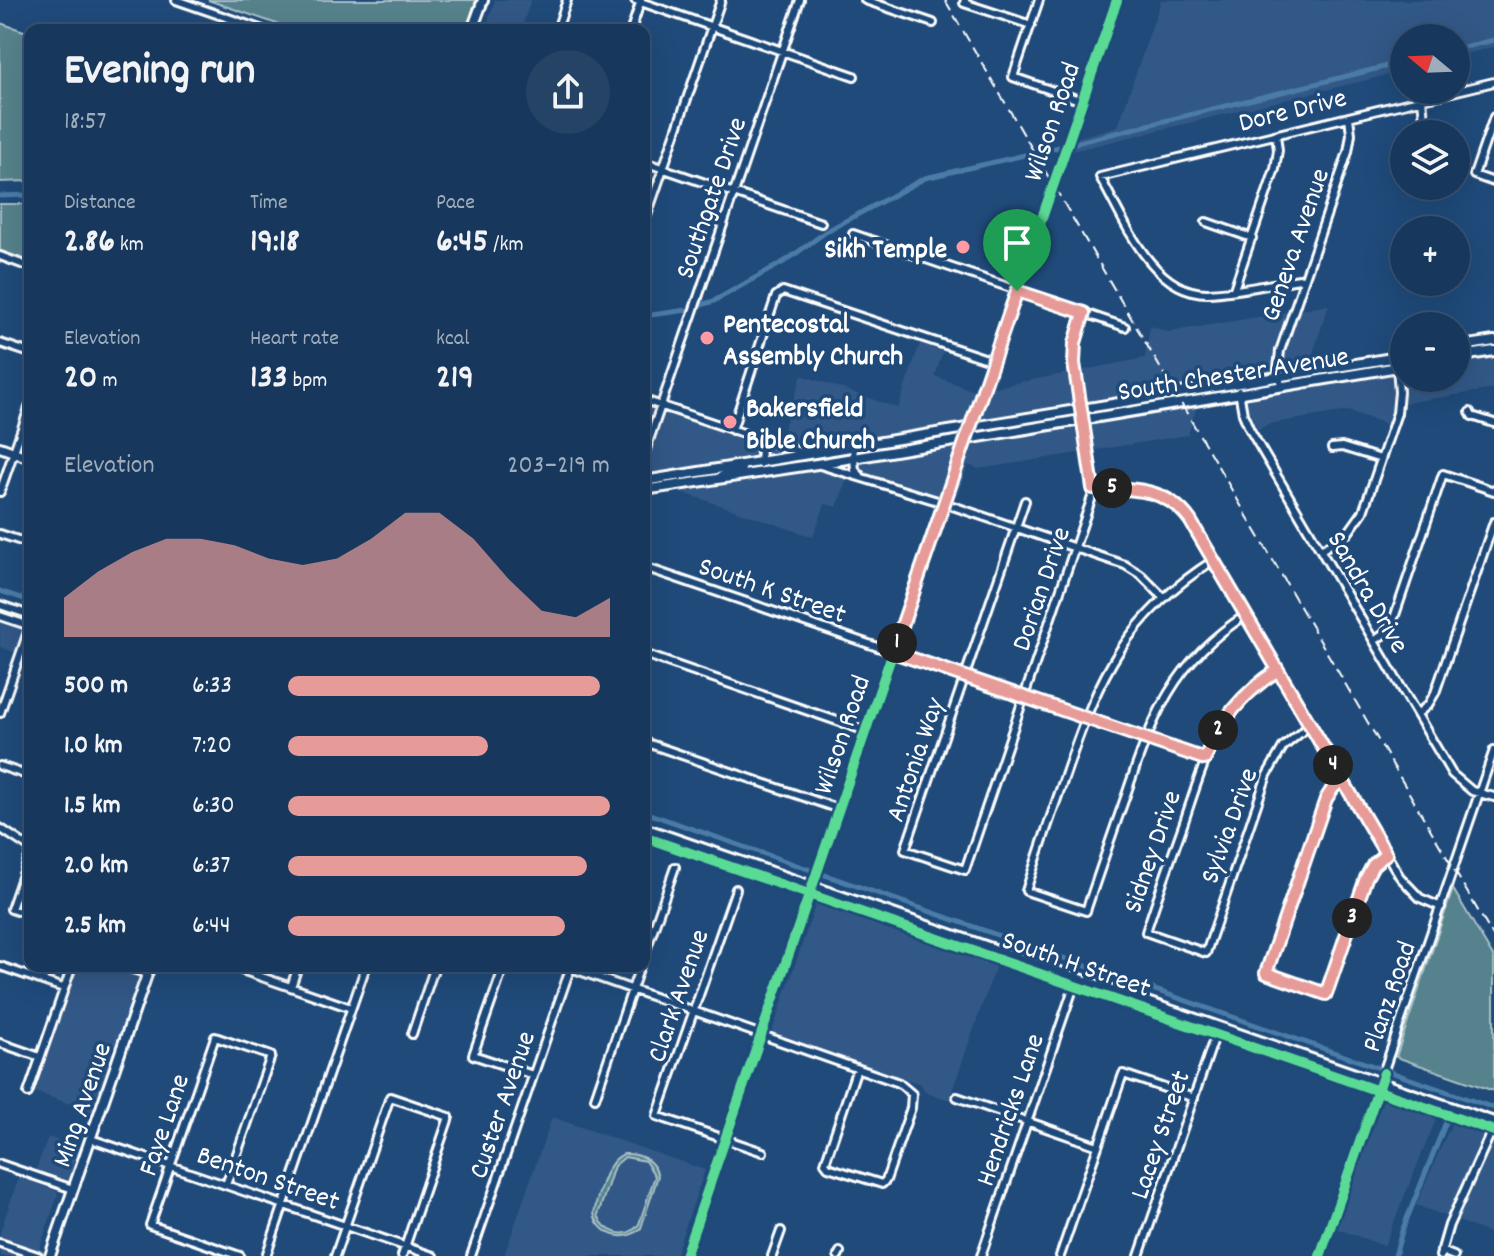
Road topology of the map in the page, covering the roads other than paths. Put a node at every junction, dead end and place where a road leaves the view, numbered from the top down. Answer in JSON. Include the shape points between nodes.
{"nodes":[{"id":1,"x":176,"y":0,"type":"edge"},
{"id":2,"x":483,"y":0,"type":"edge"},
{"id":3,"x":567,"y":0,"type":"edge"},
{"id":4,"x":721,"y":0,"type":"edge"},
{"id":5,"x":800,"y":0,"type":"edge"},
{"id":6,"x":865,"y":0,"type":"edge"},
{"id":7,"x":1039,"y":0,"type":"edge"},
{"id":8,"x":1117,"y":0,"type":"edge"},
{"id":9,"x":639,"y":1,"type":"edge"},
{"id":10,"x":965,"y":1,"type":"edge"},
{"id":11,"x":933,"y":23,"type":"dead end"},
{"id":12,"x":246,"y":24,"type":"edge"},
{"id":13,"x":474,"y":24,"type":"edge"},
{"id":14,"x":559,"y":24,"type":"edge"},
{"id":15,"x":633,"y":24,"type":"edge"},
{"id":16,"x":1031,"y":25,"type":"junction"},
{"id":17,"x":712,"y":26,"type":"junction"},
{"id":18,"x":783,"y":51,"type":"junction"},
{"id":19,"x":854,"y":76,"type":"dead end"},
{"id":20,"x":1494,"y":82,"type":"edge"},
{"id":21,"x":1470,"y":88,"type":"edge"},
{"id":22,"x":1082,"y":101,"type":"junction"},
{"id":23,"x":1402,"y":104,"type":"edge"},
{"id":24,"x":1349,"y":117,"type":"junction"},
{"id":25,"x":1494,"y":117,"type":"edge"},
{"id":26,"x":1276,"y":135,"type":"junction"},
{"id":27,"x":650,"y":164,"type":"edge"},
{"id":28,"x":663,"y":168,"type":"junction"},
{"id":29,"x":1494,"y":182,"type":"edge"},
{"id":30,"x":734,"y":193,"type":"junction"},
{"id":31,"x":650,"y":206,"type":"edge"},
{"id":32,"x":1206,"y":222,"type":"dead end"},
{"id":33,"x":821,"y":223,"type":"dead end"},
{"id":34,"x":853,"y":234,"type":"dead end"},
{"id":35,"x":1252,"y":238,"type":"junction"},
{"id":36,"x":0,"y":256,"type":"edge"},
{"id":37,"x":24,"y":265,"type":"edge"},
{"id":38,"x":1305,"y":278,"type":"junction"},
{"id":39,"x":1234,"y":289,"type":"junction"},
{"id":40,"x":1017,"y":291,"type":"junction"},
{"id":41,"x":1084,"y":313,"type":"junction"},
{"id":42,"x":1125,"y":327,"type":"dead end"},
{"id":43,"x":1494,"y":341,"type":"edge"},
{"id":44,"x":0,"y":343,"type":"edge"},
{"id":45,"x":1470,"y":345,"type":"edge"},
{"id":46,"x":24,"y":351,"type":"edge"},
{"id":47,"x":1494,"y":351,"type":"edge"},
{"id":48,"x":1470,"y":355,"type":"edge"},
{"id":49,"x":1390,"y":359,"type":"edge"},
{"id":50,"x":993,"y":361,"type":"junction"},
{"id":51,"x":1390,"y":367,"type":"edge"},
{"id":52,"x":1280,"y":381,"type":"junction"},
{"id":53,"x":1238,"y":388,"type":"junction"},
{"id":54,"x":1400,"y":392,"type":"edge"},
{"id":55,"x":650,"y":402,"type":"edge"},
{"id":56,"x":661,"y":405,"type":"junction"},
{"id":57,"x":1470,"y":412,"type":"dead end"},
{"id":58,"x":1083,"y":414,"type":"junction"},
{"id":59,"x":24,"y":423,"type":"edge"},
{"id":60,"x":1494,"y":423,"type":"edge"},
{"id":61,"x":970,"y":427,"type":"junction"},
{"id":62,"x":732,"y":430,"type":"junction"},
{"id":63,"x":650,"y":437,"type":"edge"},
{"id":64,"x":751,"y":437,"type":"junction"},
{"id":65,"x":966,"y":438,"type":"junction"},
{"id":66,"x":0,"y":447,"type":"edge"},
{"id":67,"x":1332,"y":448,"type":"dead end"},
{"id":68,"x":853,"y":451,"type":"junction"},
{"id":69,"x":14,"y":452,"type":"junction"},
{"id":70,"x":802,"y":455,"type":"junction"},
{"id":71,"x":24,"y":456,"type":"edge"},
{"id":72,"x":1381,"y":459,"type":"junction"},
{"id":73,"x":762,"y":461,"type":"junction"},
{"id":74,"x":817,"y":464,"type":"junction"},
{"id":75,"x":765,"y":471,"type":"junction"},
{"id":76,"x":718,"y":478,"type":"junction"},
{"id":77,"x":650,"y":480,"type":"edge"},
{"id":78,"x":866,"y":480,"type":"junction"},
{"id":79,"x":1093,"y":488,"type":"junction"},
{"id":80,"x":650,"y":489,"type":"edge"},
{"id":81,"x":1494,"y":491,"type":"edge"},
{"id":82,"x":0,"y":492,"type":"edge"},
{"id":83,"x":1025,"y":501,"type":"dead end"},
{"id":84,"x":944,"y":503,"type":"junction"},
{"id":85,"x":1494,"y":522,"type":"edge"},
{"id":86,"x":1016,"y":528,"type":"junction"},
{"id":87,"x":0,"y":534,"type":"edge"},
{"id":88,"x":24,"y":542,"type":"edge"},
{"id":89,"x":1076,"y":548,"type":"junction"},
{"id":90,"x":1321,"y":550,"type":"junction"},
{"id":91,"x":1214,"y":560,"type":"junction"},
{"id":92,"x":650,"y":569,"type":"edge"},
{"id":93,"x":1164,"y":598,"type":"junction"},
{"id":94,"x":0,"y":605,"type":"edge"},
{"id":95,"x":24,"y":613,"type":"edge"},
{"id":96,"x":1246,"y":615,"type":"junction"},
{"id":97,"x":0,"y":616,"type":"edge"},
{"id":98,"x":24,"y":624,"type":"edge"},
{"id":99,"x":1374,"y":641,"type":"junction"},
{"id":100,"x":24,"y":643,"type":"edge"},
{"id":101,"x":893,"y":652,"type":"junction"},
{"id":102,"x":650,"y":656,"type":"edge"},
{"id":103,"x":1278,"y":670,"type":"junction"},
{"id":104,"x":965,"y":677,"type":"junction"},
{"id":105,"x":1025,"y":697,"type":"junction"},
{"id":106,"x":0,"y":713,"type":"edge"},
{"id":107,"x":1417,"y":714,"type":"junction"},
{"id":108,"x":1085,"y":718,"type":"junction"},
{"id":109,"x":1310,"y":725,"type":"junction"},
{"id":110,"x":866,"y":731,"type":"junction"},
{"id":111,"x":1145,"y":739,"type":"junction"},
{"id":112,"x":650,"y":744,"type":"edge"},
{"id":113,"x":1494,"y":750,"type":"edge"},
{"id":114,"x":1205,"y":759,"type":"junction"},
{"id":115,"x":0,"y":766,"type":"edge"},
{"id":116,"x":24,"y":774,"type":"edge"},
{"id":117,"x":1342,"y":780,"type":"junction"},
{"id":118,"x":1479,"y":794,"type":"junction"},
{"id":119,"x":1494,"y":797,"type":"edge"},
{"id":120,"x":839,"y":809,"type":"junction"},
{"id":121,"x":0,"y":828,"type":"edge"},
{"id":122,"x":650,"y":829,"type":"edge"},
{"id":123,"x":650,"y":839,"type":"edge"},
{"id":124,"x":24,"y":846,"type":"edge"},
{"id":125,"x":1386,"y":854,"type":"junction"},
{"id":126,"x":675,"y":867,"type":"dead end"},
{"id":127,"x":24,"y":869,"type":"edge"},
{"id":128,"x":965,"y":870,"type":"joint"},
{"id":129,"x":813,"y":885,"type":"junction"},
{"id":130,"x":736,"y":889,"type":"dead end"},
{"id":131,"x":810,"y":895,"type":"junction"},
{"id":132,"x":1441,"y":907,"type":"junction"},
{"id":133,"x":17,"y":911,"type":"dead end"},
{"id":134,"x":1146,"y":932,"type":"joint"},
{"id":135,"x":650,"y":939,"type":"edge"},
{"id":136,"x":0,"y":966,"type":"edge"},
{"id":137,"x":70,"y":972,"type":"edge"},
{"id":138,"x":148,"y":972,"type":"edge"},
{"id":139,"x":247,"y":972,"type":"edge"},
{"id":140,"x":296,"y":972,"type":"edge"},
{"id":141,"x":364,"y":972,"type":"edge"},
{"id":142,"x":433,"y":972,"type":"edge"},
{"id":143,"x":502,"y":972,"type":"edge"},
{"id":144,"x":569,"y":972,"type":"edge"},
{"id":145,"x":584,"y":972,"type":"edge"},
{"id":146,"x":638,"y":972,"type":"edge"},
{"id":147,"x":1078,"y":977,"type":"junction"},
{"id":148,"x":1074,"y":986,"type":"junction"},
{"id":149,"x":291,"y":987,"type":"junction"},
{"id":150,"x":63,"y":988,"type":"junction"},
{"id":151,"x":632,"y":990,"type":"junction"},
{"id":152,"x":351,"y":1008,"type":"junction"},
{"id":153,"x":694,"y":1011,"type":"junction"},
{"id":154,"x":1219,"y":1026,"type":"junction"},
{"id":155,"x":412,"y":1034,"type":"dead end"},
{"id":156,"x":762,"y":1034,"type":"junction"},
{"id":157,"x":1216,"y":1035,"type":"junction"},
{"id":158,"x":0,"y":1043,"type":"edge"},
{"id":159,"x":40,"y":1057,"type":"junction"},
{"id":160,"x":857,"y":1068,"type":"junction"},
{"id":161,"x":533,"y":1075,"type":"junction"},
{"id":162,"x":1381,"y":1081,"type":"junction"},
{"id":163,"x":1378,"y":1091,"type":"junction"},
{"id":164,"x":28,"y":1093,"type":"dead end"},
{"id":165,"x":957,"y":1097,"type":"dead end"},
{"id":166,"x":595,"y":1098,"type":"dead end"},
{"id":167,"x":1194,"y":1098,"type":"junction"},
{"id":168,"x":1028,"y":1121,"type":"junction"},
{"id":169,"x":1493,"y":1127,"type":"edge"},
{"id":170,"x":91,"y":1139,"type":"junction"},
{"id":171,"x":725,"y":1141,"type":"junction"},
{"id":172,"x":1098,"y":1146,"type":"junction"},
{"id":173,"x":763,"y":1152,"type":"dead end"},
{"id":174,"x":0,"y":1164,"type":"edge"},
{"id":175,"x":171,"y":1166,"type":"junction"},
{"id":176,"x":226,"y":1185,"type":"junction"},
{"id":177,"x":73,"y":1189,"type":"junction"},
{"id":178,"x":284,"y":1205,"type":"junction"},
{"id":179,"x":346,"y":1226,"type":"junction"},
{"id":180,"x":781,"y":1231,"type":"dead end"},
{"id":181,"x":0,"y":1243,"type":"edge"},
{"id":182,"x":405,"y":1246,"type":"junction"},
{"id":183,"x":1440,"y":1254,"type":"edge"},
{"id":184,"x":38,"y":1256,"type":"edge"},
{"id":185,"x":50,"y":1256,"type":"edge"},
{"id":186,"x":240,"y":1256,"type":"edge"},
{"id":187,"x":266,"y":1256,"type":"edge"},
{"id":188,"x":335,"y":1256,"type":"edge"},
{"id":189,"x":402,"y":1256,"type":"edge"},
{"id":190,"x":433,"y":1256,"type":"edge"},
{"id":191,"x":471,"y":1256,"type":"edge"},
{"id":192,"x":685,"y":1256,"type":"edge"},
{"id":193,"x":772,"y":1256,"type":"edge"},
{"id":194,"x":981,"y":1256,"type":"edge"},
{"id":195,"x":1060,"y":1256,"type":"edge"},
{"id":196,"x":1139,"y":1256,"type":"edge"},
{"id":197,"x":1320,"y":1256,"type":"edge"},
{"id":198,"x":1454,"y":1256,"type":"edge"}],
"edges":[{"from":1,"to":12,"type":"street"},
{"from":2,"to":13,"type":"main road"},
{"from":3,"to":14,"type":"street"},
{"from":4,"to":17,"type":"street"},
{"from":5,"to":18,"type":"street","name":"Southgate Drive"},
{"from":6,"to":11,"type":"street"},
{"from":7,"to":16,"type":"street"},
{"from":8,"to":22,"type":"street","name":"Wilson Road"},
{"from":9,"to":15,"type":"street"},
{"from":9,"to":17,"type":"street"},
{"from":10,"to":16,"type":"street"},
{"from":16,"to":22,"type":"street","via":[[1013,77]]},
{"from":17,"to":18,"type":"street"},
{"from":17,"to":28,"type":"street"},
{"from":18,"to":19,"type":"street"},
{"from":18,"to":30,"type":"street","name":"Southgate Drive"},
{"from":20,"to":21,"type":"street","name":"Dore Drive"},
{"from":22,"to":40,"type":"street","name":"Wilson Road"},
{"from":23,"to":24,"type":"street","name":"Dore Drive"},
{"from":24,"to":26,"type":"street","name":"Dore Drive"},
{"from":24,"to":38,"type":"street","name":"Geneva Avenue","via":[[1348,152]]},
{"from":25,"to":29,"type":"street","via":[[1474,175]]},
{"from":26,"to":35,"type":"street","via":[[1275,169]]},
{"from":26,"to":39,"type":"street","name":"Dore Drive","via":[[1100,177],[1162,276],[1196,292]]},
{"from":27,"to":28,"type":"street"},
{"from":28,"to":30,"type":"street"},
{"from":28,"to":31,"type":"street"},
{"from":30,"to":33,"type":"street"},
{"from":30,"to":56,"type":"street","name":"Southgate Drive"},
{"from":32,"to":35,"type":"street"},
{"from":34,"to":40,"type":"street"},
{"from":35,"to":39,"type":"street"},
{"from":36,"to":37,"type":"street"},
{"from":38,"to":39,"type":"street"},
{"from":38,"to":52,"type":"street","name":"Geneva Avenue","via":[[1280,351]]},
{"from":40,"to":41,"type":"street"},
{"from":40,"to":50,"type":"street","name":"Wilson Road"},
{"from":41,"to":42,"type":"street"},
{"from":41,"to":58,"type":"street","name":"Dorian Drive","via":[[1074,354]]},
{"from":43,"to":45,"type":"main road"},
{"from":44,"to":46,"type":"street"},
{"from":47,"to":48,"type":"main road"},
{"from":49,"to":52,"type":"main road","name":"South Chester Avenue"},
{"from":50,"to":61,"type":"street","name":"Wilson Road"},
{"from":50,"to":62,"type":"street","via":[[783,291],[776,296]]},
{"from":51,"to":52,"type":"main road","name":"South Chester Avenue"},
{"from":52,"to":53,"type":"main road","name":"South Chester Avenue"},
{"from":53,"to":58,"type":"main road","name":"South Chester Avenue"},
{"from":53,"to":90,"type":"street","name":"Sandra Drive","via":[[1247,424]]},
{"from":54,"to":72,"type":"street"},
{"from":55,"to":56,"type":"street"},
{"from":56,"to":62,"type":"street"},
{"from":56,"to":63,"type":"street","name":"Southgate Drive"},
{"from":57,"to":60,"type":"street"},
{"from":58,"to":61,"type":"main road","name":"South Chester Avenue"},
{"from":58,"to":65,"type":"main road","name":"South Chester Avenue"},
{"from":58,"to":79,"type":"street","name":"Dorian Drive"},
{"from":59,"to":69,"type":"street"},
{"from":61,"to":65,"type":"street","name":"Wilson Road"},
{"from":61,"to":68,"type":"main road","name":"South Chester Avenue"},
{"from":62,"to":64,"type":"street"},
{"from":64,"to":70,"type":"street"},
{"from":64,"to":73,"type":"street","via":[[761,447]]},
{"from":65,"to":68,"type":"main road","name":"South Chester Avenue"},
{"from":65,"to":84,"type":"street","name":"Wilson Road"},
{"from":66,"to":69,"type":"main road"},
{"from":67,"to":72,"type":"street"},
{"from":68,"to":70,"type":"main road","name":"South Chester Avenue"},
{"from":68,"to":74,"type":"main road","name":"South Chester Avenue"},
{"from":68,"to":78,"type":"street","via":[[855,470]]},
{"from":69,"to":71,"type":"main road"},
{"from":69,"to":82,"type":"street"},
{"from":70,"to":73,"type":"main road","name":"South Chester Avenue"},
{"from":70,"to":75,"type":"street","via":[[772,463]]},
{"from":72,"to":90,"type":"street","via":[[1360,518]]},
{"from":73,"to":76,"type":"street"},
{"from":73,"to":77,"type":"main road","name":"South Chester Avenue"},
{"from":74,"to":75,"type":"main road","name":"South Chester Avenue"},
{"from":74,"to":78,"type":"street"},
{"from":75,"to":76,"type":"main road","name":"South Chester Avenue"},
{"from":76,"to":80,"type":"main road","name":"South Chester Avenue"},
{"from":78,"to":84,"type":"street"},
{"from":79,"to":89,"type":"street","name":"Dorian Drive"},
{"from":79,"to":91,"type":"street","via":[[1148,490],[1170,500],[1190,520]]},
{"from":81,"to":99,"type":"street","via":[[1443,474],[1393,621]]},
{"from":83,"to":86,"type":"street","name":"Antonia Way"},
{"from":84,"to":86,"type":"street"},
{"from":84,"to":101,"type":"street","name":"Wilson Road"},
{"from":85,"to":107,"type":"street","via":[[1435,693]]},
{"from":86,"to":89,"type":"street"},
{"from":86,"to":104,"type":"street","name":"Antonia Way"},
{"from":87,"to":88,"type":"street"},
{"from":89,"to":93,"type":"street","via":[[1134,569]]},
{"from":89,"to":105,"type":"street","name":"Dorian Drive"},
{"from":90,"to":99,"type":"street","name":"Sandra Drive"},
{"from":91,"to":93,"type":"street"},
{"from":91,"to":96,"type":"street"},
{"from":92,"to":101,"type":"street","name":"South K Street"},
{"from":93,"to":108,"type":"street","via":[[1113,658]]},
{"from":94,"to":95,"type":"street"},
{"from":96,"to":103,"type":"street"},
{"from":96,"to":111,"type":"street","via":[[1189,663],[1161,702]]},
{"from":97,"to":98,"type":"street"},
{"from":99,"to":107,"type":"street","name":"Sandra Drive"},
{"from":100,"to":106,"type":"street"},
{"from":101,"to":104,"type":"street","name":"South K Street"},
{"from":101,"to":110,"type":"street","name":"Wilson Road"},
{"from":102,"to":110,"type":"street"},
{"from":103,"to":109,"type":"street"},
{"from":103,"to":114,"type":"street","name":"Sidney Drive","via":[[1237,705]]},
{"from":104,"to":105,"type":"street","name":"South K Street"},
{"from":104,"to":128,"type":"street","name":"Antonia Way","via":[[905,850]]},
{"from":105,"to":108,"type":"street","name":"South K Street"},
{"from":105,"to":128,"type":"street","name":"Dorian Drive"},
{"from":107,"to":118,"type":"street","name":"Sandra Drive","via":[[1452,774]]},
{"from":108,"to":111,"type":"street","name":"South K Street"},
{"from":108,"to":111,"type":"street","via":[[1026,891],[1086,911]]},
{"from":109,"to":117,"type":"street"},
{"from":109,"to":134,"type":"street","name":"Sylvia Drive","via":[[1283,747],[1267,775],[1206,953]]},
{"from":110,"to":120,"type":"street","name":"Wilson Road"},
{"from":111,"to":114,"type":"street","name":"South K Street"},
{"from":112,"to":120,"type":"street"},
{"from":113,"to":118,"type":"street","name":"Planz Road"},
{"from":114,"to":134,"type":"street","name":"Sidney Drive"},
{"from":115,"to":116,"type":"street"},
{"from":117,"to":125,"type":"street"},
{"from":117,"to":125,"type":"street","via":[[1326,799],[1266,973],[1326,994],[1366,878]]},
{"from":118,"to":119,"type":"street","name":"Sandra Drive"},
{"from":118,"to":132,"type":"street","name":"Planz Road"},
{"from":120,"to":129,"type":"street","name":"Wilson Road"},
{"from":121,"to":124,"type":"street"},
{"from":122,"to":129,"type":"street","name":"South H Street"},
{"from":123,"to":131,"type":"street","name":"South H Street"},
{"from":125,"to":132,"type":"street","via":[[1412,892]]},
{"from":126,"to":135,"type":"street"},
{"from":127,"to":133,"type":"street","via":[[11,909]]},
{"from":129,"to":131,"type":"street","name":"Wilson Road"},
{"from":129,"to":147,"type":"street","name":"South H Street"},
{"from":130,"to":153,"type":"street","name":"Clark Avenue"},
{"from":131,"to":148,"type":"street","name":"South H Street"},
{"from":131,"to":156,"type":"street","name":"Wilson Road"},
{"from":132,"to":162,"type":"street","name":"Planz Road"},
{"from":136,"to":150,"type":"street"},
{"from":137,"to":150,"type":"street"},
{"from":138,"to":170,"type":"main road","name":"Ming Avenue"},
{"from":139,"to":149,"type":"street"},
{"from":140,"to":149,"type":"street"},
{"from":141,"to":152,"type":"street"},
{"from":142,"to":155,"type":"street"},
{"from":143,"to":161,"type":"street","via":[[473,1055]]},
{"from":144,"to":161,"type":"street","name":"Custer Avenue"},
{"from":145,"to":151,"type":"street"},
{"from":146,"to":151,"type":"street"},
{"from":147,"to":148,"type":"street","name":"Hendricks Lane"},
{"from":147,"to":154,"type":"street","name":"South H Street"},
{"from":148,"to":157,"type":"street","name":"South H Street"},
{"from":148,"to":168,"type":"street","name":"Hendricks Lane"},
{"from":149,"to":152,"type":"street"},
{"from":150,"to":159,"type":"street"},
{"from":151,"to":153,"type":"street"},
{"from":151,"to":166,"type":"street"},
{"from":152,"to":178,"type":"street"},
{"from":153,"to":156,"type":"street"},
{"from":153,"to":171,"type":"street","name":"Clark Avenue","via":[[657,1116]]},
{"from":154,"to":157,"type":"street","name":"Lacey Street"},
{"from":154,"to":162,"type":"street","name":"South H Street"},
{"from":156,"to":160,"type":"street"},
{"from":156,"to":171,"type":"street","name":"Wilson Road"},
{"from":157,"to":163,"type":"street","name":"South H Street"},
{"from":157,"to":167,"type":"street","name":"Lacey Street"},
{"from":158,"to":159,"type":"street"},
{"from":159,"to":164,"type":"street"},
{"from":160,"to":160,"type":"street","via":[[912,1094],[884,1182],[878,1184],[828,1167],[826,1157]]},
{"from":161,"to":191,"type":"street","name":"Custer Avenue"},
{"from":162,"to":163,"type":"street","name":"Planz Road"},
{"from":162,"to":169,"type":"street","name":"South H Street"},
{"from":163,"to":169,"type":"street","name":"South H Street"},
{"from":163,"to":197,"type":"street","name":"Planz Road"},
{"from":165,"to":168,"type":"street"},
{"from":167,"to":172,"type":"street","via":[[1123,1074]]},
{"from":167,"to":196,"type":"street","name":"Lacey Street"},
{"from":168,"to":172,"type":"street"},
{"from":168,"to":194,"type":"street","name":"Hendricks Lane"},
{"from":169,"to":183,"type":"street"},
{"from":170,"to":175,"type":"street","name":"Benton Street"},
{"from":170,"to":177,"type":"main road","name":"Ming Avenue"},
{"from":171,"to":173,"type":"street"},
{"from":171,"to":192,"type":"street","name":"Wilson Road"},
{"from":172,"to":195,"type":"street"},
{"from":174,"to":177,"type":"street"},
{"from":175,"to":176,"type":"street","name":"Benton Street"},
{"from":175,"to":176,"type":"street","name":"Faye Lane","via":[[215,1037],[271,1056]]},
{"from":175,"to":186,"type":"street","name":"Faye Lane","via":[[150,1225]]},
{"from":176,"to":178,"type":"street","name":"Benton Street"},
{"from":177,"to":185,"type":"main road","name":"Ming Avenue"},
{"from":178,"to":179,"type":"street","name":"Benton Street"},
{"from":178,"to":187,"type":"street"},
{"from":179,"to":182,"type":"street","name":"Benton Street"},
{"from":179,"to":182,"type":"street","via":[[390,1097],[449,1117]]},
{"from":179,"to":188,"type":"street"},
{"from":180,"to":193,"type":"street"},
{"from":181,"to":184,"type":"street"},
{"from":182,"to":189,"type":"street"},
{"from":182,"to":190,"type":"street","name":"Benton Street"},
{"from":183,"to":198,"type":"street"}]}
